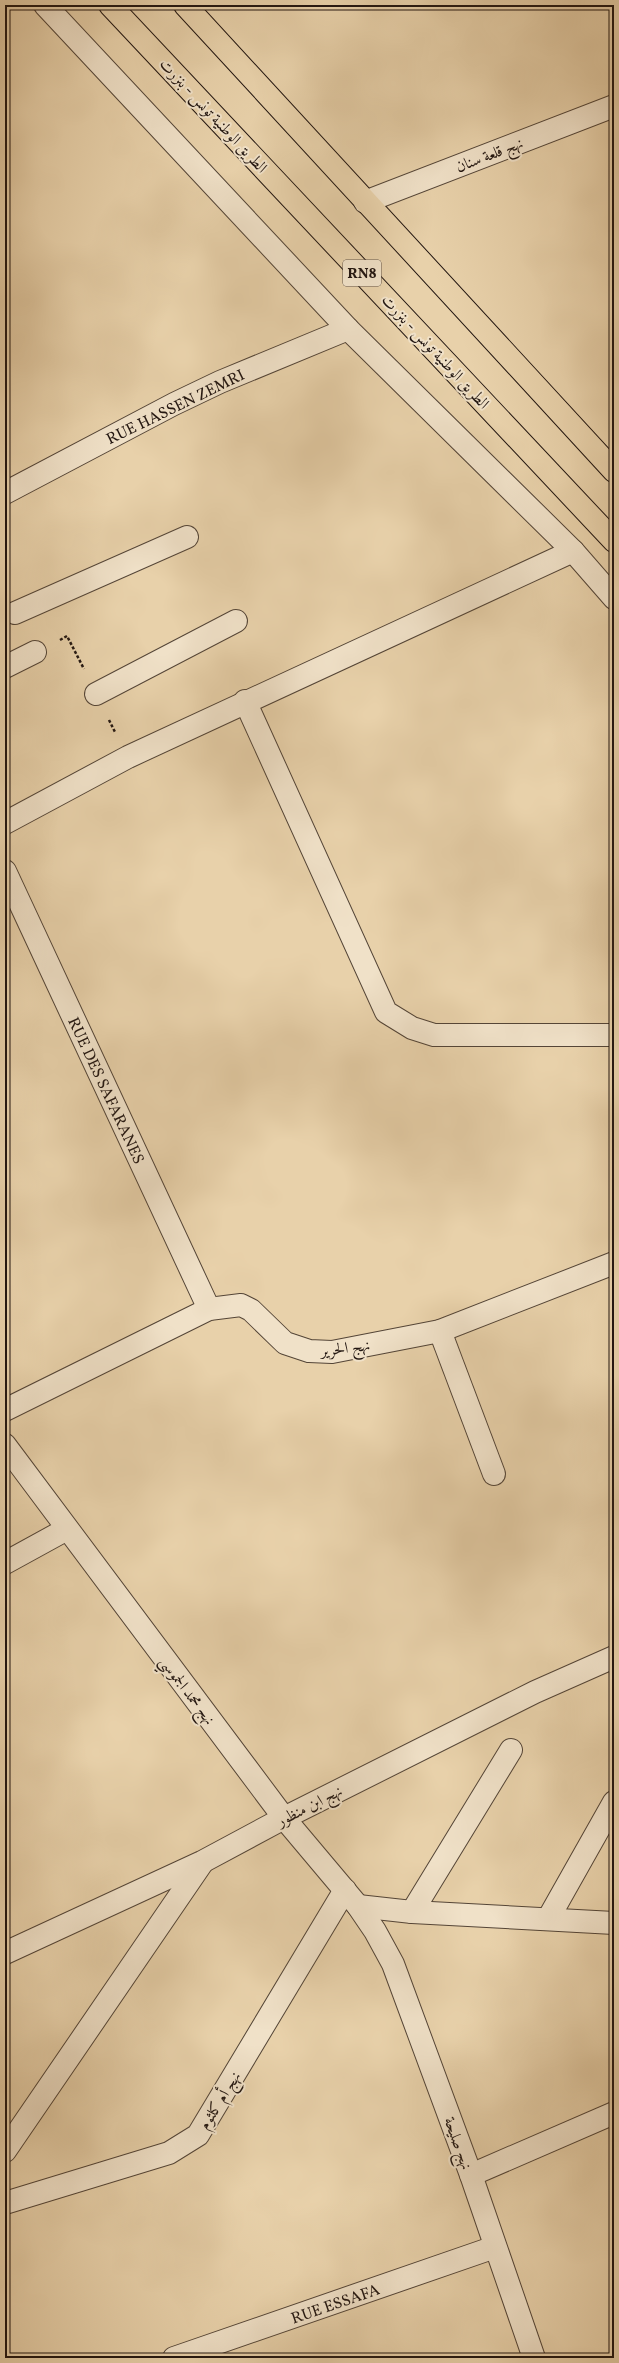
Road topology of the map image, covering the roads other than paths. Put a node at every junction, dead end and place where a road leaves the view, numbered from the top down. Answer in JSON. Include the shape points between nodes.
{"nodes":[{"id":1,"x":45,"y":5,"type":"edge"},
{"id":2,"x":110,"y":5,"type":"edge"},
{"id":3,"x":184,"y":5,"type":"edge"},
{"id":4,"x":198,"y":5,"type":"edge"},
{"id":5,"x":267,"y":93,"type":"junction"},
{"id":6,"x":614,"y":106,"type":"edge"},
{"id":7,"x":365,"y":202,"type":"junction"},
{"id":8,"x":348,"y":329,"type":"junction"},
{"id":9,"x":614,"y":471,"type":"edge"},
{"id":10,"x":5,"y":493,"type":"edge"},
{"id":11,"x":186,"y":537,"type":"dead end"},
{"id":12,"x":614,"y":541,"type":"edge"},
{"id":13,"x":573,"y":551,"type":"junction"},
{"id":14,"x":614,"y":598,"type":"edge"},
{"id":15,"x":15,"y":613,"type":"dead end"},
{"id":16,"x":236,"y":621,"type":"dead end"},
{"id":17,"x":35,"y":652,"type":"road end"},
{"id":18,"x":5,"y":667,"type":"edge"},
{"id":19,"x":96,"y":694,"type":"road end"},
{"id":20,"x":245,"y":701,"type":"junction"},
{"id":21,"x":5,"y":823,"type":"edge"},
{"id":22,"x":5,"y":871,"type":"edge"},
{"id":23,"x":614,"y":1035,"type":"edge"},
{"id":24,"x":614,"y":1264,"type":"edge"},
{"id":25,"x":209,"y":1309,"type":"junction"},
{"id":26,"x":440,"y":1331,"type":"junction"},
{"id":27,"x":5,"y":1410,"type":"edge"},
{"id":28,"x":5,"y":1444,"type":"edge"},
{"id":29,"x":494,"y":1474,"type":"dead end"},
{"id":30,"x":67,"y":1529,"type":"junction"},
{"id":31,"x":5,"y":1562,"type":"edge"},
{"id":32,"x":614,"y":1657,"type":"edge"},
{"id":33,"x":511,"y":1750,"type":"dead end"},
{"id":34,"x":614,"y":1802,"type":"edge"},
{"id":35,"x":284,"y":1818,"type":"junction"},
{"id":36,"x":202,"y":1862,"type":"junction"},
{"id":37,"x":351,"y":1898,"type":"junction"},
{"id":38,"x":412,"y":1912,"type":"junction"},
{"id":39,"x":548,"y":1919,"type":"junction"},
{"id":40,"x":614,"y":1923,"type":"edge"},
{"id":41,"x":375,"y":1931,"type":"joint"},
{"id":42,"x":5,"y":1953,"type":"edge"},
{"id":43,"x":614,"y":2113,"type":"edge"},
{"id":44,"x":5,"y":2151,"type":"edge"},
{"id":45,"x":471,"y":2176,"type":"junction"},
{"id":46,"x":5,"y":2203,"type":"edge"},
{"id":47,"x":495,"y":2247,"type":"junction"},
{"id":48,"x":174,"y":2358,"type":"edge"},
{"id":49,"x":534,"y":2358,"type":"edge"}],
"edges":[{"from":1,"to":8,"type":"street"},
{"from":2,"to":12,"type":"highway","name":"الطريق الوطنية تونس - بنزرت","number":"RN8"},
{"from":3,"to":5,"type":"highway"},
{"from":4,"to":5,"type":"highway"},
{"from":5,"to":7,"type":"highway"},
{"from":6,"to":7,"type":"street","name":"نهج قلعة سنان"},
{"from":7,"to":9,"type":"highway"},
{"from":8,"to":10,"type":"street","name":"RUE HASSEN ZEMRI","via":[[220,382]]},
{"from":8,"to":13,"type":"street"},
{"from":11,"to":15,"type":"street"},
{"from":13,"to":14,"type":"street"},
{"from":13,"to":20,"type":"street"},
{"from":16,"to":19,"type":"street"},
{"from":17,"to":18,"type":"street"},
{"from":20,"to":21,"type":"street","via":[[128,757]]},
{"from":20,"to":23,"type":"street","via":[[386,1012],[412,1028],[434,1035]]},
{"from":22,"to":25,"type":"street","name":"RUE DES SAFARANES"},
{"from":24,"to":26,"type":"street","name":"نهج الحرير"},
{"from":25,"to":26,"type":"street","name":"نهج الحرير","via":[[241,1305],[251,1310],[285,1343],[309,1351],[332,1352]]},
{"from":25,"to":27,"type":"street","name":"نهج الحرير"},
{"from":26,"to":29,"type":"street"},
{"from":28,"to":30,"type":"street","name":"نهج محمد الجموسي"},
{"from":30,"to":31,"type":"street"},
{"from":30,"to":35,"type":"street","name":"نهج محمد الجموسي"},
{"from":32,"to":35,"type":"street","name":"نهج ابن منظور","via":[[535,1692]]},
{"from":33,"to":38,"type":"street"},
{"from":34,"to":39,"type":"street"},
{"from":35,"to":36,"type":"street","name":"نهج ابن منظور"},
{"from":35,"to":37,"type":"street","name":"نهج محمد الجموسي"},
{"from":36,"to":42,"type":"street","name":"نهج ابن منظور"},
{"from":36,"to":44,"type":"street"},
{"from":37,"to":38,"type":"street"},
{"from":37,"to":41,"type":"street","name":"نهج محمد الجموسي"},
{"from":37,"to":46,"type":"street","name":"نهج أم كلثوم","via":[[198,2135],[169,2153]]},
{"from":38,"to":39,"type":"street"},
{"from":39,"to":40,"type":"street"},
{"from":41,"to":45,"type":"street","name":"نهج صليحة","via":[[393,1964]]},
{"from":43,"to":45,"type":"street"},
{"from":45,"to":47,"type":"street","name":"نهج صليحة"},
{"from":47,"to":48,"type":"street","name":"RUE ESSAFA"},
{"from":47,"to":49,"type":"street","name":"نهج صليحة"}]}
